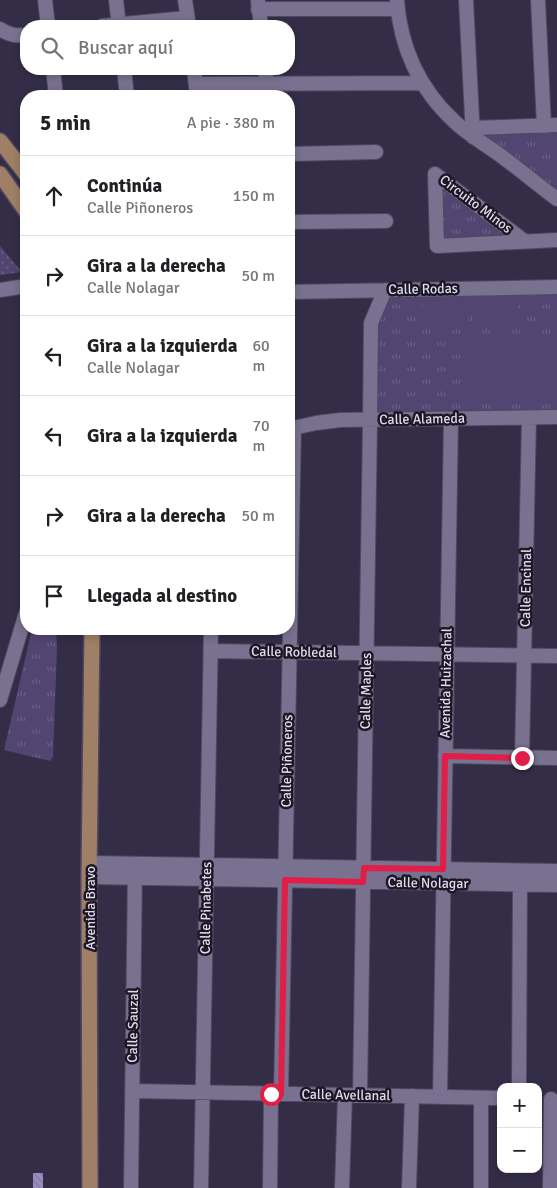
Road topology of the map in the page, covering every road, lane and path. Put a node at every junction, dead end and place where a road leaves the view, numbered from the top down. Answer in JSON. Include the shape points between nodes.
{"nodes":[{"id":1,"x":45,"y":0,"type":"edge"},
{"id":2,"x":116,"y":0,"type":"edge"},
{"id":3,"x":185,"y":0,"type":"edge"},
{"id":4,"x":466,"y":0,"type":"edge"},
{"id":5,"x":538,"y":0,"type":"edge"},
{"id":6,"x":258,"y":4,"type":"edge"},
{"id":7,"x":398,"y":4,"type":"edge"},
{"id":8,"x":47,"y":20,"type":"edge"},
{"id":9,"x":118,"y":20,"type":"edge"},
{"id":10,"x":188,"y":20,"type":"edge"},
{"id":11,"x":259,"y":20,"type":"edge"},
{"id":12,"x":0,"y":29,"type":"edge"},
{"id":13,"x":20,"y":36,"type":"edge"},
{"id":14,"x":54,"y":75,"type":"edge"},
{"id":15,"x":125,"y":75,"type":"edge"},
{"id":16,"x":195,"y":75,"type":"edge"},
{"id":17,"x":266,"y":75,"type":"edge"},
{"id":18,"x":422,"y":83,"type":"junction"},
{"id":19,"x":267,"y":85,"type":"junction"},
{"id":20,"x":55,"y":90,"type":"edge"},
{"id":21,"x":126,"y":90,"type":"edge"},
{"id":22,"x":197,"y":90,"type":"edge"},
{"id":23,"x":551,"y":125,"type":"edge"},
{"id":24,"x":473,"y":132,"type":"junction"},
{"id":25,"x":3,"y":150,"type":"edge"},
{"id":26,"x":376,"y":152,"type":"dead end"},
{"id":27,"x":295,"y":154,"type":"edge"},
{"id":28,"x":20,"y":168,"type":"edge"},
{"id":29,"x":0,"y":174,"type":"edge"},
{"id":30,"x":557,"y":199,"type":"edge"},
{"id":31,"x":20,"y":202,"type":"edge"},
{"id":32,"x":386,"y":220,"type":"dead end"},
{"id":33,"x":295,"y":222,"type":"edge"},
{"id":34,"x":523,"y":240,"type":"junction"},
{"id":35,"x":557,"y":240,"type":"edge"},
{"id":36,"x":20,"y":287,"type":"edge"},
{"id":37,"x":557,"y":287,"type":"edge"},
{"id":38,"x":0,"y":290,"type":"edge"},
{"id":39,"x":385,"y":290,"type":"junction"},
{"id":40,"x":295,"y":292,"type":"edge"},
{"id":41,"x":529,"y":418,"type":"junction"},
{"id":42,"x":557,"y":418,"type":"edge"},
{"id":43,"x":451,"y":419,"type":"junction"},
{"id":44,"x":370,"y":420,"type":"junction"},
{"id":45,"x":295,"y":428,"type":"edge"},
{"id":46,"x":20,"y":633,"type":"edge"},
{"id":47,"x":92,"y":635,"type":"edge"},
{"id":48,"x":211,"y":635,"type":"edge"},
{"id":49,"x":289,"y":635,"type":"edge"},
{"id":50,"x":211,"y":651,"type":"junction"},
{"id":51,"x":289,"y":652,"type":"junction"},
{"id":52,"x":367,"y":653,"type":"junction"},
{"id":53,"x":447,"y":655,"type":"junction"},
{"id":54,"x":524,"y":656,"type":"junction"},
{"id":55,"x":557,"y":656,"type":"edge"},
{"id":56,"x":0,"y":700,"type":"edge"},
{"id":57,"x":445,"y":756,"type":"junction"},
{"id":58,"x":522,"y":758,"type":"junction"},
{"id":59,"x":557,"y":758,"type":"edge"},
{"id":60,"x":90,"y":870,"type":"junction"},
{"id":61,"x":135,"y":871,"type":"junction"},
{"id":62,"x":557,"y":871,"type":"edge"},
{"id":63,"x":207,"y":872,"type":"junction"},
{"id":64,"x":285,"y":873,"type":"junction"},
{"id":65,"x":363,"y":875,"type":"junction"},
{"id":66,"x":443,"y":876,"type":"junction"},
{"id":67,"x":520,"y":884,"type":"junction"},
{"id":68,"x":557,"y":885,"type":"edge"},
{"id":69,"x":519,"y":1083,"type":"edge"},
{"id":70,"x":132,"y":1091,"type":"junction"},
{"id":71,"x":203,"y":1092,"type":"junction"},
{"id":72,"x":276,"y":1094,"type":"junction"},
{"id":73,"x":345,"y":1095,"type":"junction"},
{"id":74,"x":360,"y":1095,"type":"junction"},
{"id":75,"x":412,"y":1096,"type":"junction"},
{"id":76,"x":440,"y":1097,"type":"junction"},
{"id":77,"x":482,"y":1098,"type":"junction"},
{"id":78,"x":497,"y":1098,"type":"edge"},
{"id":79,"x":549,"y":1099,"type":"edge"},
{"id":80,"x":90,"y":1188,"type":"edge"},
{"id":81,"x":131,"y":1188,"type":"edge"},
{"id":82,"x":201,"y":1188,"type":"edge"},
{"id":83,"x":270,"y":1188,"type":"edge"},
{"id":84,"x":342,"y":1188,"type":"edge"},
{"id":85,"x":409,"y":1188,"type":"edge"},
{"id":86,"x":481,"y":1188,"type":"edge"},
{"id":87,"x":550,"y":1188,"type":"edge"}],
"edges":[{"from":1,"to":8,"type":"street"},
{"from":2,"to":9,"type":"street"},
{"from":3,"to":10,"type":"street"},
{"from":4,"to":24,"type":"street"},
{"from":5,"to":23,"type":"street"},
{"from":6,"to":7,"type":"street"},
{"from":6,"to":11,"type":"street"},
{"from":7,"to":18,"type":"street","via":[[400,28]]},
{"from":12,"to":13,"type":"street"},
{"from":14,"to":20,"type":"street"},
{"from":15,"to":21,"type":"street"},
{"from":16,"to":22,"type":"street"},
{"from":17,"to":19,"type":"street"},
{"from":18,"to":19,"type":"street"},
{"from":18,"to":24,"type":"street","via":[[454,122]]},
{"from":19,"to":22,"type":"street"},
{"from":23,"to":24,"type":"street"},
{"from":24,"to":30,"type":"street"},
{"from":25,"to":28,"type":"main road"},
{"from":26,"to":27,"type":"street"},
{"from":29,"to":31,"type":"main road"},
{"from":32,"to":33,"type":"street"},
{"from":34,"to":34,"type":"street","name":"Circuito Minos","via":[[437,246],[435,174],[509,229]]},
{"from":34,"to":35,"type":"street","name":"Circuito Minos"},
{"from":36,"to":38,"type":"street"},
{"from":37,"to":39,"type":"street","name":"Calle Rodas"},
{"from":39,"to":40,"type":"street","name":"Calle Rodas"},
{"from":39,"to":44,"type":"street","name":"Calle Maples","via":[[371,322]]},
{"from":41,"to":42,"type":"street","name":"Calle Alameda"},
{"from":41,"to":43,"type":"street","name":"Calle Alameda"},
{"from":41,"to":54,"type":"street","name":"Calle Encinal"},
{"from":43,"to":44,"type":"street","name":"Calle Alameda"},
{"from":43,"to":53,"type":"street","name":"Avenida Huizachal"},
{"from":44,"to":45,"type":"street","name":"Calle Alameda","via":[[316,423]]},
{"from":44,"to":52,"type":"street","name":"Calle Maples"},
{"from":46,"to":56,"type":"street"},
{"from":47,"to":60,"type":"main road","name":"Avenida Bravo"},
{"from":48,"to":50,"type":"street","name":"Calle Pinabetes"},
{"from":49,"to":51,"type":"street","name":"Calle Piñoneros"},
{"from":50,"to":51,"type":"street","name":"Calle Robledal"},
{"from":50,"to":63,"type":"street","name":"Calle Pinabetes"},
{"from":51,"to":52,"type":"street","name":"Calle Robledal"},
{"from":51,"to":64,"type":"street","name":"Calle Piñoneros"},
{"from":52,"to":53,"type":"street","name":"Calle Robledal"},
{"from":52,"to":65,"type":"street","name":"Calle Maples"},
{"from":53,"to":54,"type":"street","name":"Calle Robledal"},
{"from":53,"to":57,"type":"street","name":"Avenida Huizachal"},
{"from":54,"to":55,"type":"street","name":"Calle Robledal"},
{"from":54,"to":58,"type":"street","name":"Calle Encinal"},
{"from":57,"to":58,"type":"street"},
{"from":57,"to":66,"type":"street","name":"Avenida Huizachal"},
{"from":58,"to":59,"type":"street"},
{"from":60,"to":61,"type":"street","name":"Calle Nolagar"},
{"from":60,"to":80,"type":"main road","name":"Avenida Bravo"},
{"from":61,"to":63,"type":"street","name":"Calle Nolagar"},
{"from":61,"to":70,"type":"street","name":"Calle Sauzal"},
{"from":62,"to":66,"type":"street","name":"Calle Nolagar"},
{"from":63,"to":64,"type":"street","name":"Calle Nolagar"},
{"from":63,"to":71,"type":"street","name":"Calle Pinabetes"},
{"from":64,"to":65,"type":"street","name":"Calle Nolagar"},
{"from":64,"to":72,"type":"street","name":"Calle Piñoneros"},
{"from":65,"to":66,"type":"street","name":"Calle Nolagar"},
{"from":65,"to":74,"type":"street","name":"Calle Maples"},
{"from":66,"to":67,"type":"street","name":"Calle Nolagar"},
{"from":66,"to":76,"type":"street","name":"Avenida Huizachal"},
{"from":67,"to":68,"type":"street","name":"Calle Nolagar"},
{"from":67,"to":69,"type":"street"},
{"from":70,"to":71,"type":"street","name":"Calle Avellanal"},
{"from":70,"to":81,"type":"street","name":"Calle Sauzal"},
{"from":71,"to":72,"type":"street","name":"Calle Avellanal"},
{"from":71,"to":82,"type":"street","name":"Calle Pinabetes"},
{"from":72,"to":73,"type":"street","name":"Calle Avellanal"},
{"from":72,"to":83,"type":"street","name":"Calle Piñoneros"},
{"from":73,"to":74,"type":"street","name":"Calle Avellanal"},
{"from":73,"to":84,"type":"street"},
{"from":74,"to":75,"type":"street","name":"Calle Avellanal"},
{"from":75,"to":76,"type":"street","name":"Calle Avellanal"},
{"from":75,"to":85,"type":"street"},
{"from":76,"to":77,"type":"street","name":"Calle Avellanal"},
{"from":77,"to":78,"type":"street","name":"Calle Avellanal"},
{"from":77,"to":86,"type":"street"},
{"from":79,"to":87,"type":"street"}]}
